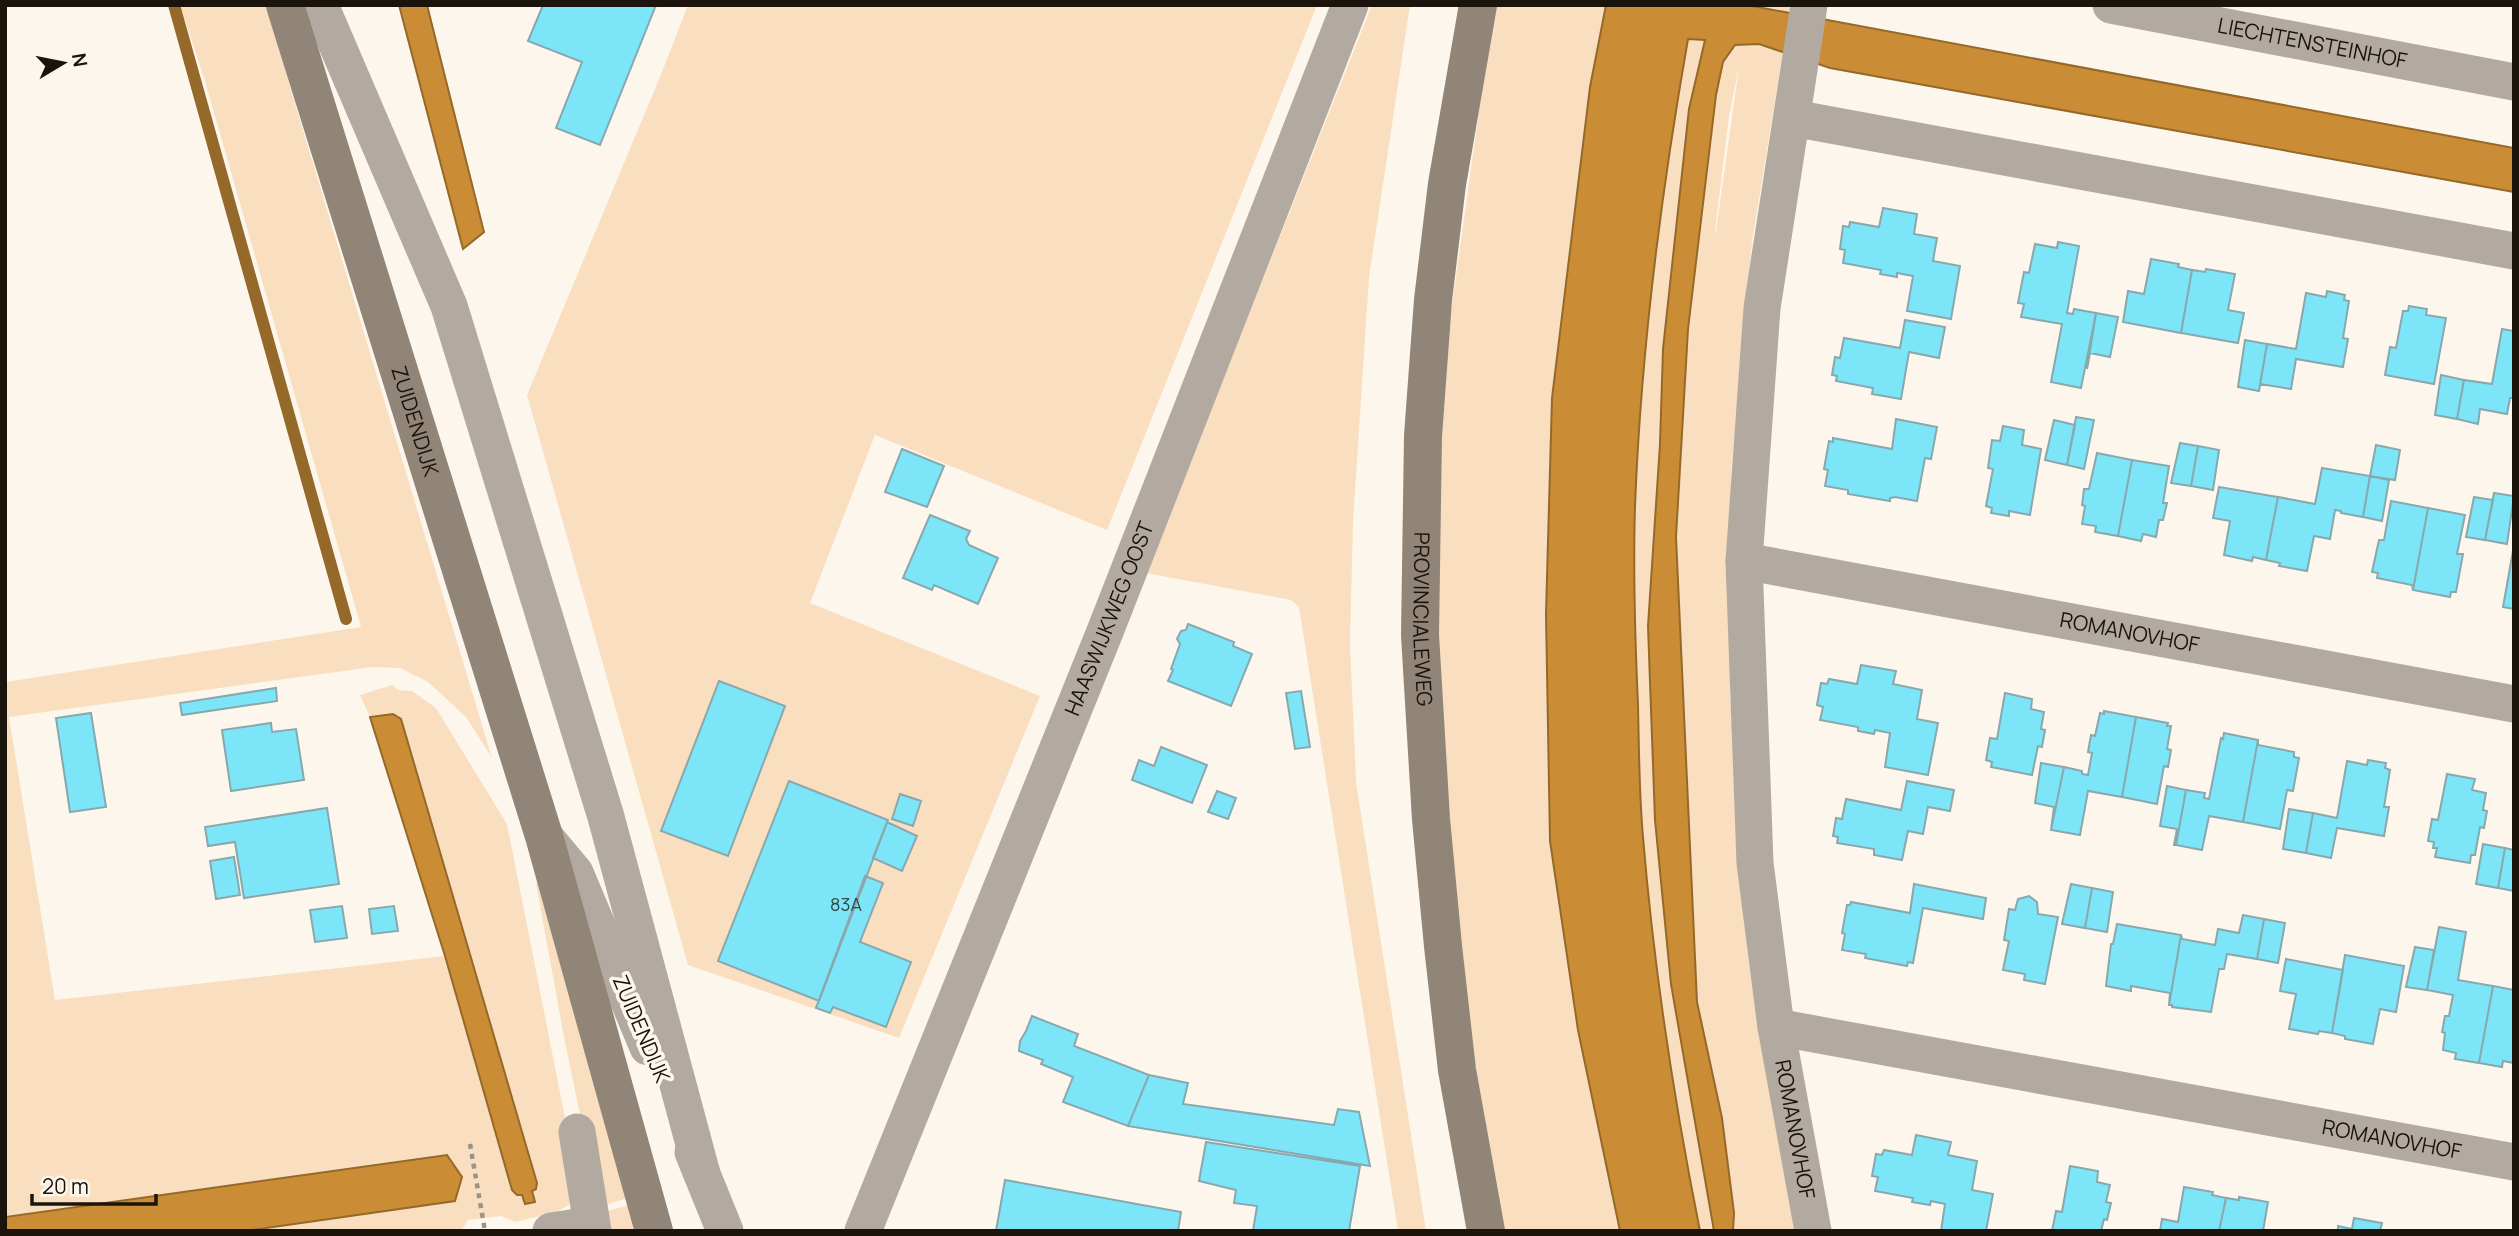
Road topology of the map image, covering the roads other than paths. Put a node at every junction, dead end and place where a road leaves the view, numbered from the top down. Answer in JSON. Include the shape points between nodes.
{"nodes":[{"id":1,"x":285,"y":5,"type":"edge"},
{"id":2,"x":320,"y":5,"type":"edge"},
{"id":3,"x":1350,"y":5,"type":"edge"},
{"id":4,"x":1478,"y":5,"type":"edge"},
{"id":5,"x":1809,"y":5,"type":"edge"},
{"id":6,"x":2111,"y":5,"type":"edge"},
{"id":7,"x":2514,"y":82,"type":"edge"},
{"id":8,"x":1793,"y":118,"type":"junction"},
{"id":9,"x":2514,"y":251,"type":"edge"},
{"id":10,"x":1744,"y":561,"type":"junction"},
{"id":11,"x":2514,"y":704,"type":"edge"},
{"id":12,"x":544,"y":836,"type":"junction"},
{"id":13,"x":1776,"y":1027,"type":"junction"},
{"id":14,"x":577,"y":1132,"type":"dead end"},
{"id":15,"x":2514,"y":1162,"type":"edge"},
{"id":16,"x":702,"y":1174,"type":"junction"},
{"id":17,"x":592,"y":1228,"type":"edge"},
{"id":18,"x":551,"y":1231,"type":"edge"},
{"id":19,"x":654,"y":1231,"type":"edge"},
{"id":20,"x":725,"y":1231,"type":"edge"},
{"id":21,"x":863,"y":1231,"type":"edge"},
{"id":22,"x":1486,"y":1231,"type":"edge"},
{"id":23,"x":1812,"y":1231,"type":"edge"}],
"edges":[{"from":1,"to":12,"type":"street","name":"ZUIDENDIJK"},
{"from":2,"to":16,"type":"street","via":[[449,306],[606,817]]},
{"from":3,"to":21,"type":"street","name":"HAASWIJKWEG OOST","via":[[1106,629]]},
{"from":4,"to":22,"type":"street","name":"PROVINCIALEWEG","via":[[1447,184],[1433,300],[1423,436],[1420,635],[1443,946],[1457,1070]]},
{"from":5,"to":8,"type":"street","name":"ROMANOVHOF"},
{"from":6,"to":7,"type":"street","name":"LIECHTENSTEINHOF"},
{"from":8,"to":9,"type":"street"},
{"from":8,"to":10,"type":"street","name":"ROMANOVHOF","via":[[1762,308]]},
{"from":10,"to":11,"type":"street","name":"ROMANOVHOF"},
{"from":10,"to":13,"type":"street","name":"ROMANOVHOF","via":[[1755,863]]},
{"from":12,"to":16,"type":"street","name":"ZUIDENDIJK","via":[[575,873]]},
{"from":12,"to":19,"type":"street","name":"ZUIDENDIJK"},
{"from":13,"to":15,"type":"street","name":"ROMANOVHOF"},
{"from":13,"to":23,"type":"street","name":"ROMANOVHOF"},
{"from":14,"to":17,"type":"street"},
{"from":16,"to":20,"type":"street","name":"ZUIDENDIJK"},
{"from":17,"to":18,"type":"street"}]}
